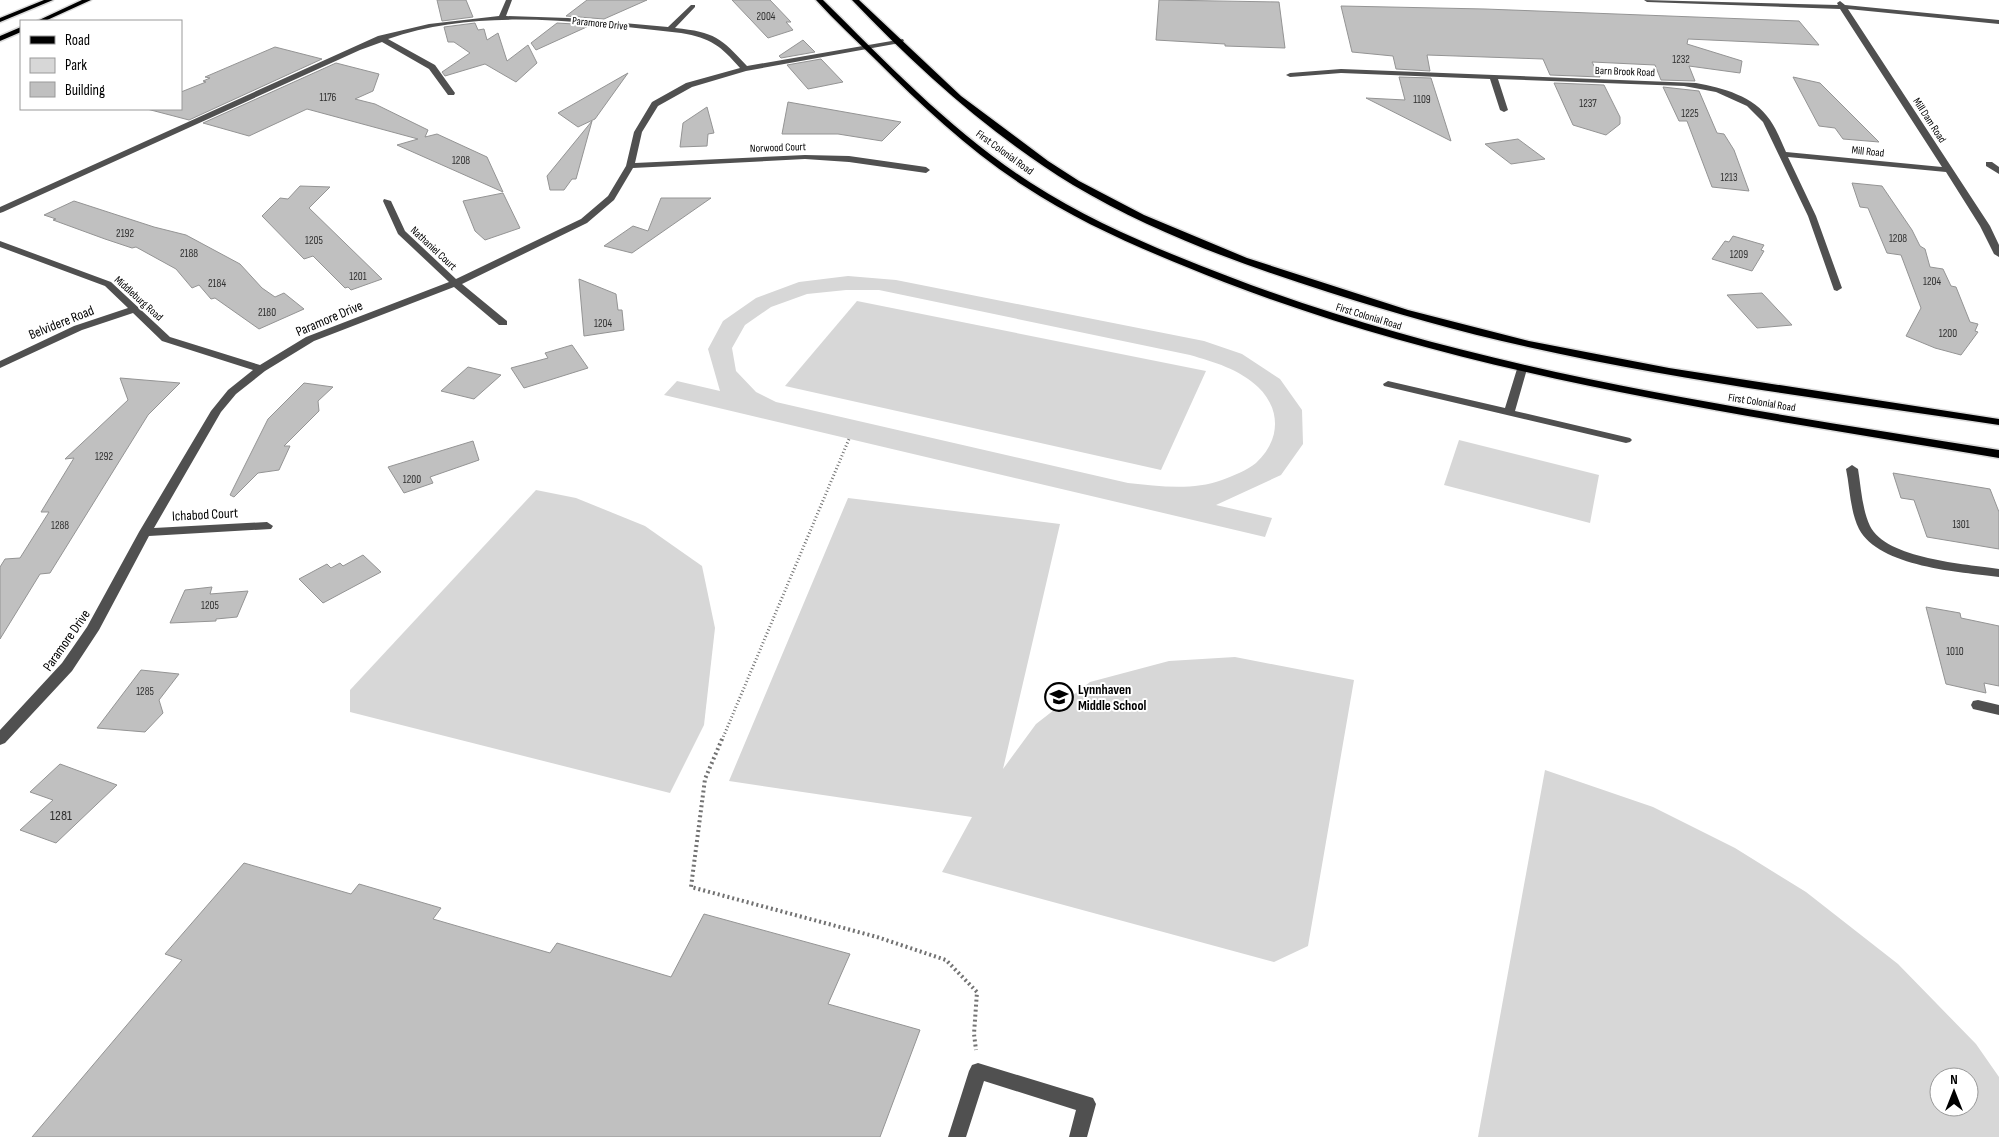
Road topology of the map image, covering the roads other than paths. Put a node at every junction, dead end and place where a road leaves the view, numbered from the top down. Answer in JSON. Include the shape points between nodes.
{"nodes":[{"id":1,"x":50,"y":0,"type":"edge"},
{"id":2,"x":88,"y":0,"type":"edge"},
{"id":3,"x":509,"y":0,"type":"edge"},
{"id":4,"x":819,"y":0,"type":"edge"},
{"id":5,"x":855,"y":0,"type":"edge"},
{"id":6,"x":1647,"y":0,"type":"edge"},
{"id":7,"x":1838,"y":0,"type":"edge"},
{"id":8,"x":693,"y":6,"type":"dead end"},
{"id":9,"x":1844,"y":7,"type":"junction"},
{"id":10,"x":502,"y":17,"type":"junction"},
{"id":11,"x":0,"y":20,"type":"edge"},
{"id":12,"x":42,"y":20,"type":"edge"},
{"id":13,"x":1999,"y":22,"type":"edge"},
{"id":14,"x":20,"y":30,"type":"edge"},
{"id":15,"x":669,"y":30,"type":"junction"},
{"id":16,"x":381,"y":38,"type":"junction"},
{"id":17,"x":0,"y":39,"type":"edge"},
{"id":18,"x":900,"y":41,"type":"junction"},
{"id":19,"x":868,"y":47,"type":"junction"},
{"id":20,"x":745,"y":69,"type":"junction"},
{"id":21,"x":1290,"y":75,"type":"dead end"},
{"id":22,"x":1492,"y":76,"type":"junction"},
{"id":23,"x":452,"y":93,"type":"dead end"},
{"id":24,"x":1504,"y":110,"type":"dead end"},
{"id":25,"x":1784,"y":154,"type":"junction"},
{"id":26,"x":1989,"y":164,"type":"dead end"},
{"id":27,"x":630,"y":166,"type":"junction"},
{"id":28,"x":926,"y":170,"type":"dead end"},
{"id":29,"x":1949,"y":170,"type":"junction"},
{"id":30,"x":1999,"y":171,"type":"edge"},
{"id":31,"x":387,"y":201,"type":"dead end"},
{"id":32,"x":0,"y":210,"type":"edge"},
{"id":33,"x":1985,"y":226,"type":"junction"},
{"id":34,"x":1999,"y":226,"type":"edge"},
{"id":35,"x":0,"y":244,"type":"edge"},
{"id":36,"x":1999,"y":254,"type":"edge"},
{"id":37,"x":455,"y":283,"type":"junction"},
{"id":38,"x":1837,"y":288,"type":"dead end"},
{"id":39,"x":134,"y":309,"type":"junction"},
{"id":40,"x":503,"y":323,"type":"dead end"},
{"id":41,"x":0,"y":365,"type":"edge"},
{"id":42,"x":261,"y":369,"type":"junction"},
{"id":43,"x":1522,"y":370,"type":"junction"},
{"id":44,"x":1388,"y":384,"type":"dead end"},
{"id":45,"x":1509,"y":413,"type":"junction"},
{"id":46,"x":1999,"y":422,"type":"edge"},
{"id":47,"x":1626,"y":440,"type":"dead end"},
{"id":48,"x":1999,"y":454,"type":"edge"},
{"id":49,"x":1852,"y":469,"type":"dead end"},
{"id":50,"x":267,"y":526,"type":"dead end"},
{"id":51,"x":145,"y":532,"type":"junction"},
{"id":52,"x":1999,"y":572,"type":"edge"},
{"id":53,"x":1978,"y":705,"type":"dead end"},
{"id":54,"x":1999,"y":710,"type":"edge"},
{"id":55,"x":0,"y":739,"type":"edge"},
{"id":56,"x":957,"y":1137,"type":"edge"},
{"id":57,"x":1078,"y":1137,"type":"edge"}],
"edges":[{"from":1,"to":11,"type":"main road"},
{"from":2,"to":12,"type":"main road"},
{"from":3,"to":10,"type":"street"},
{"from":4,"to":19,"type":"main road","name":"First Colonial Road"},
{"from":5,"to":18,"type":"main road","name":"First Colonial Road"},
{"from":6,"to":9,"type":"street"},
{"from":7,"to":9,"type":"street","name":"Mill Dam Road"},
{"from":8,"to":15,"type":"street"},
{"from":9,"to":13,"type":"street"},
{"from":9,"to":29,"type":"street","name":"Mill Dam Road"},
{"from":10,"to":15,"type":"street","name":"Paramore Drive","via":[[550,18]]},
{"from":10,"to":16,"type":"street","name":"Paramore Drive","via":[[449,22]]},
{"from":14,"to":17,"type":"main road"},
{"from":15,"to":20,"type":"street","name":"Paramore Drive","via":[[720,42]]},
{"from":16,"to":23,"type":"street","via":[[432,67]]},
{"from":16,"to":32,"type":"street","name":"Paramore Drive"},
{"from":18,"to":19,"type":"street","name":"Paramore Drive"},
{"from":18,"to":46,"type":"main road","name":"First Colonial Road","via":[[974,110],[1047,164],[1147,219],[1278,272],[1399,312],[1560,351],[1661,370]]},
{"from":19,"to":20,"type":"street","name":"Paramore Drive"},
{"from":19,"to":43,"type":"main road","name":"First Colonial Road","via":[[956,132],[1029,185],[1122,236],[1246,289],[1357,326]]},
{"from":20,"to":27,"type":"street","name":"Paramore Drive","via":[[689,85],[656,104],[638,132]]},
{"from":21,"to":22,"type":"street","name":"Barn Brook Road","via":[[1341,71]]},
{"from":22,"to":24,"type":"street"},
{"from":22,"to":25,"type":"street","name":"Barn Brook Road","via":[[1684,84],[1717,90],[1756,107]]},
{"from":25,"to":29,"type":"street","name":"Mill Road"},
{"from":25,"to":38,"type":"street","name":"Barn Brook Road","via":[[1812,216]]},
{"from":26,"to":30,"type":"street"},
{"from":27,"to":28,"type":"street","name":"Norwood Court","via":[[805,157],[849,159]]},
{"from":27,"to":37,"type":"street","name":"Paramore Drive","via":[[611,198],[584,221]]},
{"from":29,"to":33,"type":"street","name":"Mill Dam Road"},
{"from":31,"to":37,"type":"street","name":"Nathaniel Court","via":[[401,232]]},
{"from":33,"to":34,"type":"street"},
{"from":33,"to":36,"type":"street","name":"Mill Dam Road"},
{"from":35,"to":39,"type":"street","name":"Middleburg Road","via":[[108,284]]},
{"from":37,"to":40,"type":"street","name":"Nathaniel Court"},
{"from":37,"to":42,"type":"street","name":"Paramore Drive","via":[[310,340]]},
{"from":39,"to":41,"type":"street","name":"Belvidere Road","via":[[78,328]]},
{"from":39,"to":42,"type":"street","name":"Middleburg Road","via":[[166,339]]},
{"from":42,"to":51,"type":"street","name":"Paramore Drive","via":[[232,392],[216,411]]},
{"from":43,"to":45,"type":"street"},
{"from":43,"to":48,"type":"main road","name":"First Colonial Road","via":[[1699,405]]},
{"from":44,"to":45,"type":"street"},
{"from":45,"to":47,"type":"street"},
{"from":49,"to":52,"type":"street","via":[[1866,530],[1879,544],[1899,554]]},
{"from":50,"to":51,"type":"street","name":"Ichabod Court"},
{"from":51,"to":55,"type":"street","name":"Paramore Drive","via":[[92,630],[67,667]]},
{"from":53,"to":54,"type":"street"},
{"from":56,"to":57,"type":"street","via":[[978,1072],[1087,1104]]}]}
